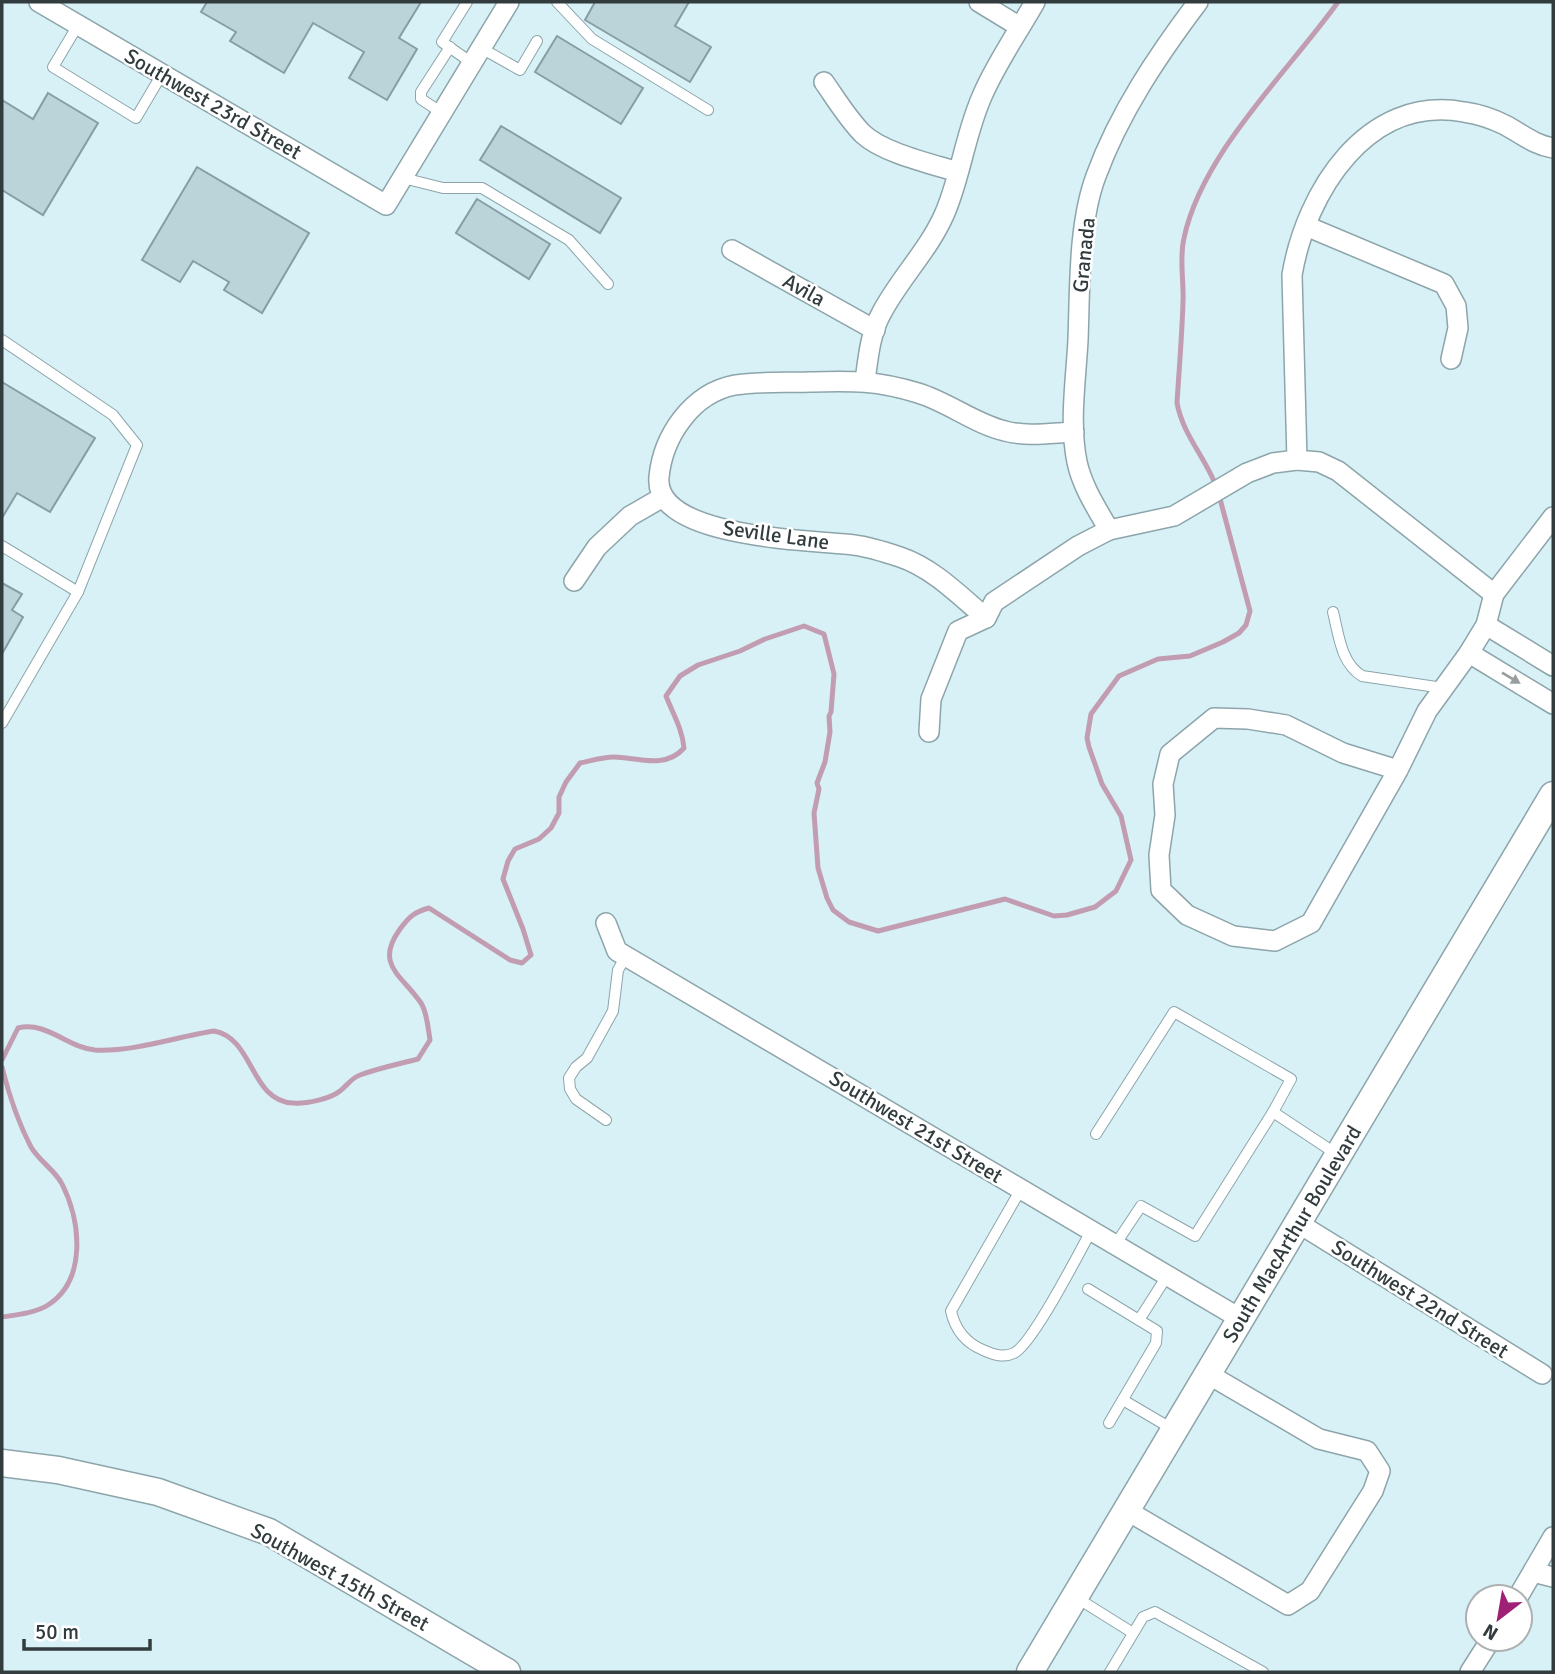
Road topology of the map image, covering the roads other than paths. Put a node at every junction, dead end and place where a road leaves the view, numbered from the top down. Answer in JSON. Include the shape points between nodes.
{"nodes":[{"id":1,"x":39,"y":2,"type":"edge"},
{"id":2,"x":467,"y":2,"type":"edge"},
{"id":3,"x":509,"y":2,"type":"edge"},
{"id":4,"x":556,"y":2,"type":"edge"},
{"id":5,"x":979,"y":2,"type":"edge"},
{"id":6,"x":1035,"y":2,"type":"edge"},
{"id":7,"x":1198,"y":2,"type":"edge"},
{"id":8,"x":78,"y":25,"type":"junction"},
{"id":9,"x":1020,"y":27,"type":"junction"},
{"id":10,"x":537,"y":41,"type":"dead end"},
{"id":11,"x":450,"y":47,"type":"junction"},
{"id":12,"x":477,"y":55,"type":"junction"},
{"id":13,"x":162,"y":74,"type":"junction"},
{"id":14,"x":824,"y":82,"type":"dead end"},
{"id":15,"x":708,"y":110,"type":"dead end"},
{"id":16,"x":442,"y":113,"type":"junction"},
{"id":17,"x":1553,"y":148,"type":"edge"},
{"id":18,"x":958,"y":172,"type":"junction"},
{"id":19,"x":403,"y":178,"type":"junction"},
{"id":20,"x":1306,"y":226,"type":"junction"},
{"id":21,"x":732,"y":250,"type":"dead end"},
{"id":22,"x":608,"y":284,"type":"dead end"},
{"id":23,"x":875,"y":330,"type":"junction"},
{"id":24,"x":2,"y":340,"type":"edge"},
{"id":25,"x":1451,"y":359,"type":"dead end"},
{"id":26,"x":865,"y":381,"type":"junction"},
{"id":27,"x":1074,"y":432,"type":"junction"},
{"id":28,"x":1297,"y":460,"type":"junction"},
{"id":29,"x":663,"y":497,"type":"junction"},
{"id":30,"x":1553,"y":517,"type":"edge"},
{"id":31,"x":1109,"y":530,"type":"junction"},
{"id":32,"x":2,"y":546,"type":"edge"},
{"id":33,"x":574,"y":582,"type":"dead end"},
{"id":34,"x":78,"y":592,"type":"junction"},
{"id":35,"x":1494,"y":594,"type":"junction"},
{"id":36,"x":1332,"y":612,"type":"dead end"},
{"id":37,"x":986,"y":618,"type":"junction"},
{"id":38,"x":1486,"y":625,"type":"junction"},
{"id":39,"x":1469,"y":653,"type":"junction"},
{"id":40,"x":1553,"y":666,"type":"edge"},
{"id":41,"x":1443,"y":688,"type":"junction"},
{"id":42,"x":1553,"y":704,"type":"edge"},
{"id":43,"x":2,"y":723,"type":"edge"},
{"id":44,"x":929,"y":732,"type":"dead end"},
{"id":45,"x":1398,"y":770,"type":"junction"},
{"id":46,"x":1553,"y":795,"type":"edge"},
{"id":47,"x":606,"y":923,"type":"dead end"},
{"id":48,"x":626,"y":956,"type":"junction"},
{"id":49,"x":1273,"y":1112,"type":"junction"},
{"id":50,"x":607,"y":1120,"type":"dead end"},
{"id":51,"x":1096,"y":1134,"type":"dead end"},
{"id":52,"x":1339,"y":1155,"type":"junction"},
{"id":53,"x":1021,"y":1189,"type":"junction"},
{"id":54,"x":1298,"y":1223,"type":"junction"},
{"id":55,"x":1091,"y":1231,"type":"junction"},
{"id":56,"x":1115,"y":1245,"type":"junction"},
{"id":57,"x":1167,"y":1276,"type":"junction"},
{"id":58,"x":1088,"y":1289,"type":"dead end"},
{"id":59,"x":1241,"y":1319,"type":"junction"},
{"id":60,"x":1139,"y":1320,"type":"junction"},
{"id":61,"x":1208,"y":1374,"type":"junction"},
{"id":62,"x":1542,"y":1374,"type":"dead end"},
{"id":63,"x":1123,"y":1400,"type":"junction"},
{"id":64,"x":1110,"y":1423,"type":"dead end"},
{"id":65,"x":1174,"y":1430,"type":"junction"},
{"id":66,"x":2,"y":1463,"type":"edge"},
{"id":67,"x":1126,"y":1510,"type":"junction"},
{"id":68,"x":1553,"y":1537,"type":"edge"},
{"id":69,"x":1533,"y":1572,"type":"junction"},
{"id":70,"x":1553,"y":1577,"type":"edge"},
{"id":71,"x":1526,"y":1583,"type":"edge"},
{"id":72,"x":1075,"y":1597,"type":"junction"},
{"id":73,"x":1133,"y":1633,"type":"junction"},
{"id":74,"x":1482,"y":1653,"type":"edge"},
{"id":75,"x":507,"y":1672,"type":"edge"},
{"id":76,"x":1030,"y":1672,"type":"edge"},
{"id":77,"x":1110,"y":1672,"type":"edge"},
{"id":78,"x":1263,"y":1672,"type":"edge"},
{"id":79,"x":1470,"y":1672,"type":"edge"}],
"edges":[{"from":1,"to":8,"type":"street","name":"Southwest 23rd Street"},
{"from":2,"to":11,"type":"lane","via":[[442,42]]},
{"from":3,"to":12,"type":"street"},
{"from":4,"to":15,"type":"lane","via":[[592,39]]},
{"from":5,"to":9,"type":"street"},
{"from":6,"to":9,"type":"street"},
{"from":7,"to":27,"type":"street","name":"Granada","via":[[1128,107],[1094,179],[1081,254]]},
{"from":8,"to":13,"type":"street","name":"Southwest 23rd Street"},
{"from":8,"to":13,"type":"lane","via":[[53,67],[136,118]]},
{"from":9,"to":18,"type":"street","via":[[982,94]]},
{"from":10,"to":12,"type":"lane","via":[[520,70]]},
{"from":11,"to":12,"type":"lane"},
{"from":11,"to":16,"type":"lane","via":[[421,92],[421,99]]},
{"from":12,"to":16,"type":"street"},
{"from":13,"to":19,"type":"street","name":"Southwest 23rd Street","via":[[386,205]]},
{"from":14,"to":18,"type":"street","via":[[865,136],[896,152]]},
{"from":16,"to":19,"type":"street"},
{"from":17,"to":20,"type":"street","via":[[1464,111],[1441,109],[1406,115],[1367,135],[1350,150],[1336,166]]},
{"from":18,"to":23,"type":"street","via":[[936,232],[880,314]]},
{"from":19,"to":22,"type":"lane","via":[[443,188],[482,188],[569,240]]},
{"from":20,"to":25,"type":"street","via":[[1444,284],[1457,306]]},
{"from":20,"to":28,"type":"street","via":[[1292,275]]},
{"from":21,"to":23,"type":"street","name":"Avila"},
{"from":23,"to":26,"type":"street"},
{"from":24,"to":34,"type":"lane","via":[[113,415],[137,445]]},
{"from":26,"to":27,"type":"street","via":[[920,394],[1005,431]]},
{"from":26,"to":29,"type":"street","via":[[759,383],[715,392],[688,412],[668,440],[659,481]]},
{"from":27,"to":31,"type":"street","name":"Granada","via":[[1077,464]]},
{"from":28,"to":31,"type":"street","via":[[1247,473],[1174,516]]},
{"from":28,"to":35,"type":"street","via":[[1320,462],[1338,471]]},
{"from":29,"to":33,"type":"street","via":[[621,524],[597,547]]},
{"from":29,"to":37,"type":"street","name":"Seville Lane","via":[[702,522],[731,531],[853,545],[901,557],[934,576]]},
{"from":30,"to":35,"type":"street"},
{"from":31,"to":37,"type":"street","via":[[994,602]]},
{"from":32,"to":34,"type":"lane"},
{"from":34,"to":43,"type":"lane"},
{"from":35,"to":38,"type":"street"},
{"from":36,"to":41,"type":"lane","via":[[1351,670],[1362,676]]},
{"from":37,"to":44,"type":"street","via":[[958,631],[931,699]]},
{"from":38,"to":39,"type":"street"},
{"from":38,"to":40,"type":"street"},
{"from":39,"to":41,"type":"street"},
{"from":39,"to":42,"type":"street","one_way":true},
{"from":41,"to":45,"type":"street"},
{"from":45,"to":45,"type":"street","via":[[1311,923],[1275,941],[1233,936],[1187,915],[1161,890],[1163,784],[1170,754],[1214,718],[1286,725],[1343,752]]},
{"from":46,"to":52,"type":"main road","name":"South MacArthur Boulevard"},
{"from":47,"to":48,"type":"street","name":"Southwest 21st Street","via":[[617,951]]},
{"from":48,"to":50,"type":"lane","via":[[618,970],[612,1011],[587,1058],[569,1078],[576,1099]]},
{"from":48,"to":53,"type":"street","name":"Southwest 21st Street"},
{"from":49,"to":51,"type":"lane","via":[[1291,1079],[1174,1012]]},
{"from":49,"to":52,"type":"lane"},
{"from":49,"to":56,"type":"lane","via":[[1195,1236],[1141,1206]]},
{"from":52,"to":54,"type":"main road","name":"South MacArthur Boulevard"},
{"from":53,"to":55,"type":"street","name":"Southwest 21st Street"},
{"from":53,"to":55,"type":"lane","via":[[951,1311],[954,1324],[976,1347],[1002,1356],[1016,1353],[1033,1333]]},
{"from":54,"to":59,"type":"main road","name":"South MacArthur Boulevard"},
{"from":54,"to":62,"type":"street","name":"Southwest 22nd Street"},
{"from":55,"to":56,"type":"street","name":"Southwest 21st Street"},
{"from":56,"to":57,"type":"street","name":"Southwest 21st Street"},
{"from":57,"to":59,"type":"street","name":"Southwest 21st Street"},
{"from":57,"to":60,"type":"lane"},
{"from":58,"to":60,"type":"lane"},
{"from":59,"to":61,"type":"main road","name":"South MacArthur Boulevard"},
{"from":60,"to":63,"type":"lane","via":[[1157,1331],[1156,1343]]},
{"from":61,"to":65,"type":"main road","name":"South MacArthur Boulevard"},
{"from":61,"to":67,"type":"street","via":[[1319,1439],[1367,1451],[1380,1471],[1373,1492],[1310,1591],[1288,1605]]},
{"from":63,"to":64,"type":"lane"},
{"from":63,"to":65,"type":"lane"},
{"from":65,"to":67,"type":"main road","name":"South MacArthur Boulevard"},
{"from":66,"to":75,"type":"main road","name":"Southwest 15th Street","via":[[158,1492],[270,1532]]},
{"from":67,"to":72,"type":"main road","name":"South MacArthur Boulevard"},
{"from":68,"to":69,"type":"street"},
{"from":69,"to":70,"type":"street"},
{"from":69,"to":71,"type":"street"},
{"from":72,"to":73,"type":"lane"},
{"from":72,"to":76,"type":"main road","name":"South MacArthur Boulevard"},
{"from":73,"to":77,"type":"lane"},
{"from":73,"to":78,"type":"lane","via":[[1143,1617],[1155,1612]]},
{"from":74,"to":79,"type":"street"}]}
